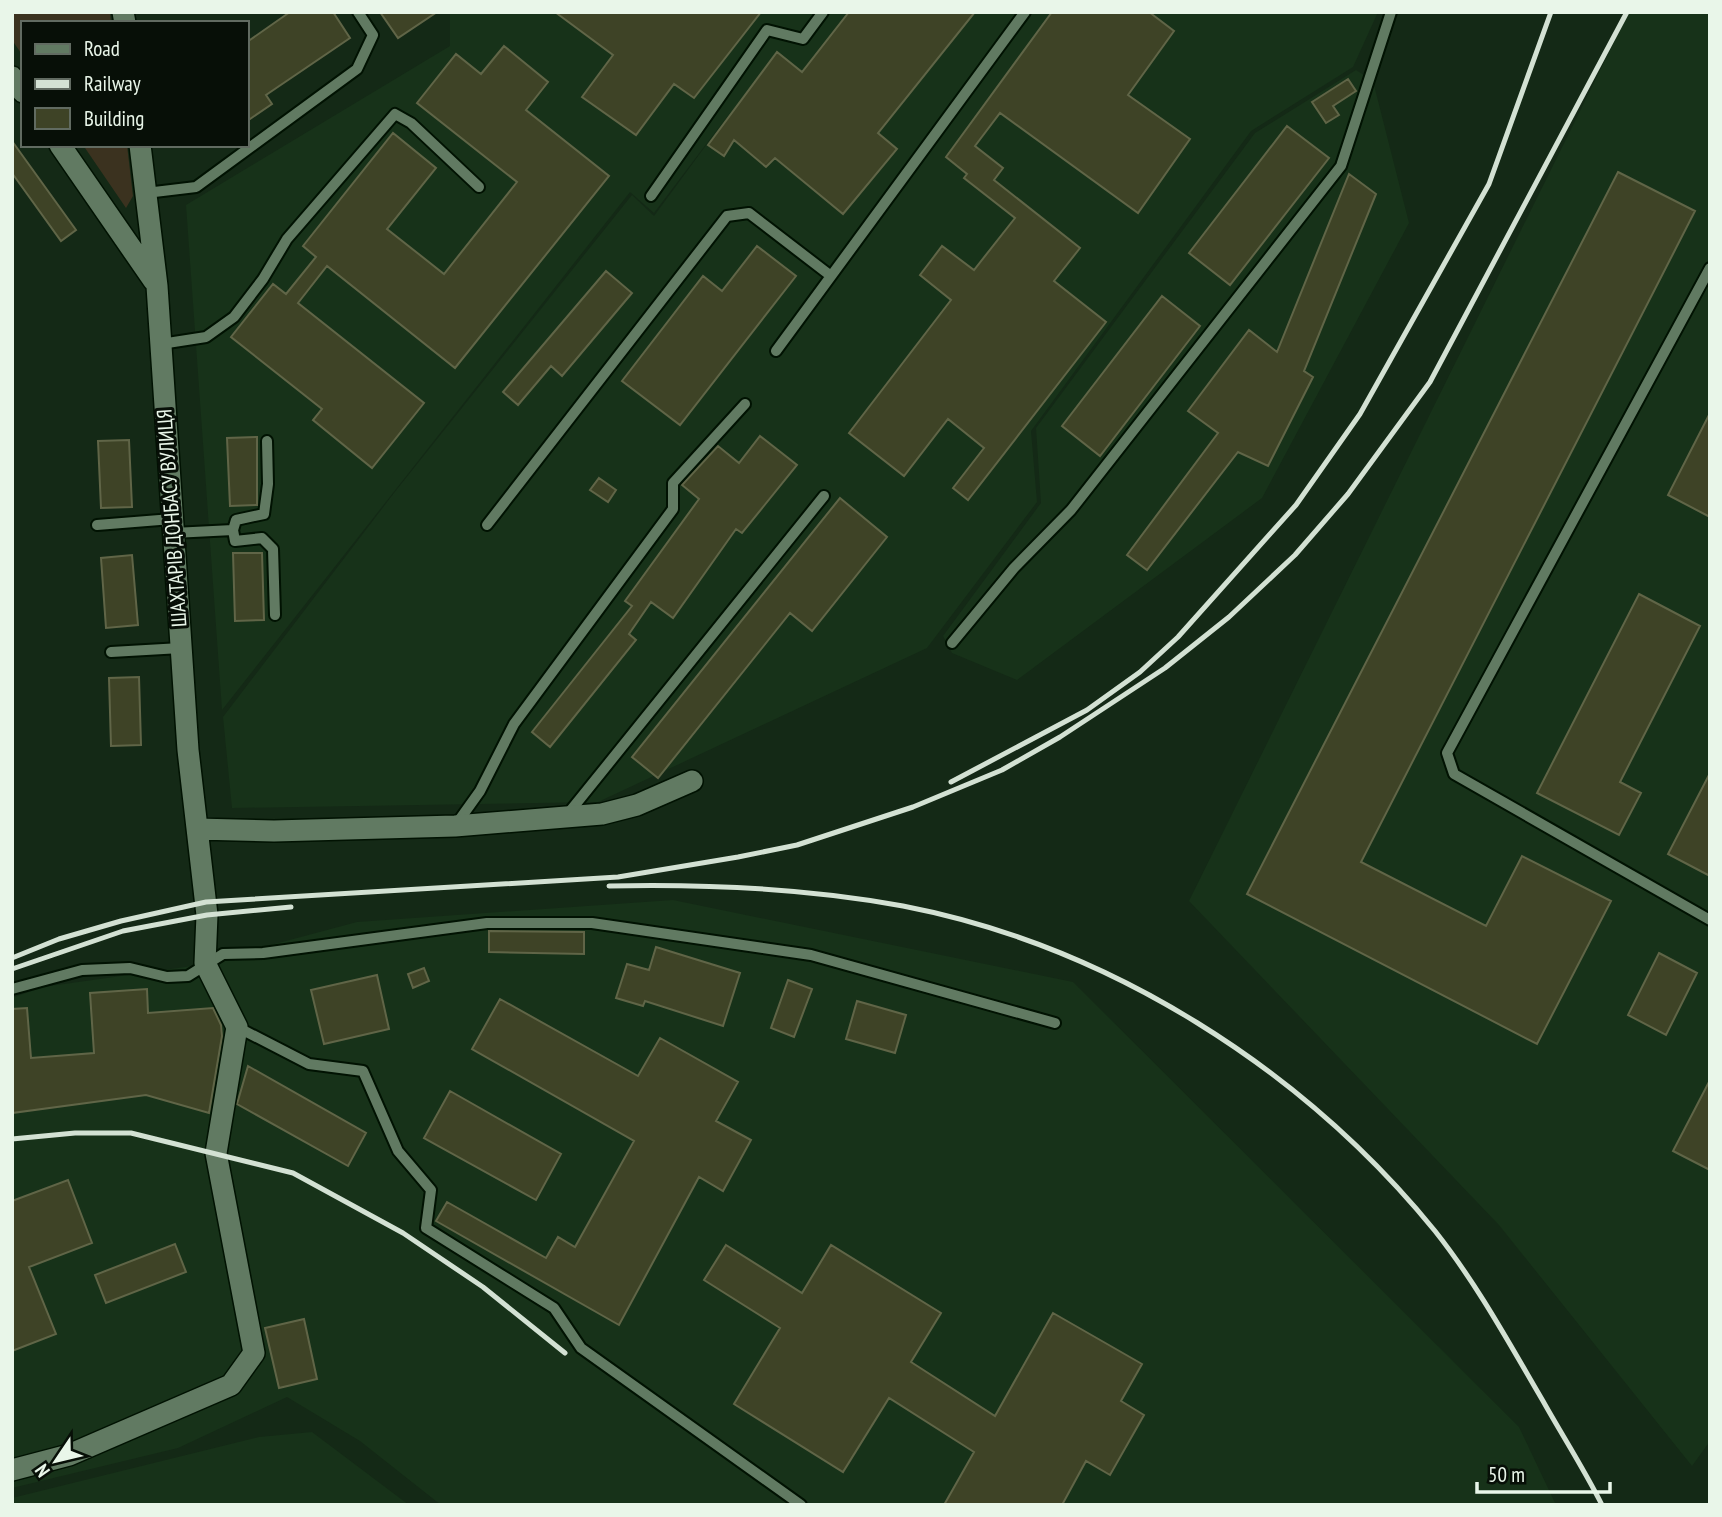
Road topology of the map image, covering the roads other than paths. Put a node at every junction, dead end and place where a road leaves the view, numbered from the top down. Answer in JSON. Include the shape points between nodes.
{"nodes":[{"id":1,"x":358,"y":12,"type":"edge"},
{"id":2,"x":823,"y":12,"type":"edge"},
{"id":3,"x":1025,"y":12,"type":"edge"},
{"id":4,"x":1391,"y":12,"type":"edge"},
{"id":5,"x":61,"y":147,"type":"edge"},
{"id":6,"x":140,"y":147,"type":"edge"},
{"id":7,"x":479,"y":187,"type":"dead end"},
{"id":8,"x":146,"y":193,"type":"junction"},
{"id":9,"x":651,"y":195,"type":"dead end"},
{"id":10,"x":1710,"y":268,"type":"edge"},
{"id":11,"x":831,"y":276,"type":"junction"},
{"id":12,"x":157,"y":286,"type":"junction"},
{"id":13,"x":161,"y":344,"type":"junction"},
{"id":14,"x":776,"y":351,"type":"dead end"},
{"id":15,"x":745,"y":404,"type":"dead end"},
{"id":16,"x":267,"y":441,"type":"dead end"},
{"id":17,"x":824,"y":496,"type":"dead end"},
{"id":18,"x":97,"y":525,"type":"dead end"},
{"id":19,"x":487,"y":525,"type":"dead end"},
{"id":20,"x":173,"y":526,"type":"junction"},
{"id":21,"x":233,"y":530,"type":"junction"},
{"id":22,"x":275,"y":615,"type":"dead end"},
{"id":23,"x":952,"y":643,"type":"dead end"},
{"id":24,"x":181,"y":648,"type":"junction"},
{"id":25,"x":111,"y":652,"type":"dead end"},
{"id":26,"x":692,"y":781,"type":"dead end"},
{"id":27,"x":565,"y":818,"type":"junction"},
{"id":28,"x":455,"y":826,"type":"junction"},
{"id":29,"x":197,"y":829,"type":"junction"},
{"id":30,"x":1710,"y":920,"type":"edge"},
{"id":31,"x":205,"y":963,"type":"junction"},
{"id":32,"x":12,"y":989,"type":"edge"},
{"id":33,"x":1055,"y":1023,"type":"dead end"},
{"id":34,"x":237,"y":1027,"type":"junction"},
{"id":35,"x":12,"y":1470,"type":"edge"},
{"id":36,"x":801,"y":1505,"type":"edge"}],
"edges":[{"from":1,"to":8,"type":"lane","via":[[373,36],[357,69],[196,187]]},
{"from":2,"to":9,"type":"lane","via":[[803,39],[767,30]]},
{"from":3,"to":11,"type":"lane"},
{"from":4,"to":23,"type":"lane","via":[[1341,166],[1071,510],[1014,568]]},
{"from":5,"to":12,"type":"street"},
{"from":6,"to":8,"type":"street","name":"ШАХТАРІВ ДОНБАСУ ВУЛИЦЯ"},
{"from":7,"to":13,"type":"lane","via":[[411,123],[395,114],[287,239],[234,317],[206,337]]},
{"from":8,"to":12,"type":"street","name":"ШАХТАРІВ ДОНБАСУ ВУЛИЦЯ"},
{"from":10,"to":30,"type":"lane","via":[[1447,753],[1454,774]]},
{"from":11,"to":14,"type":"lane"},
{"from":11,"to":19,"type":"lane","via":[[749,214],[727,216]]},
{"from":12,"to":13,"type":"street","name":"ШАХТАРІВ ДОНБАСУ ВУЛИЦЯ"},
{"from":13,"to":20,"type":"street","name":"ШАХТАРІВ ДОНБАСУ ВУЛИЦЯ"},
{"from":15,"to":28,"type":"lane","via":[[673,484],[673,509],[514,724],[480,791]]},
{"from":16,"to":21,"type":"lane","via":[[264,514],[236,520]]},
{"from":17,"to":27,"type":"lane"},
{"from":18,"to":20,"type":"lane"},
{"from":20,"to":21,"type":"lane"},
{"from":20,"to":24,"type":"street","name":"ШАХТАРІВ ДОНБАСУ ВУЛИЦЯ"},
{"from":21,"to":22,"type":"lane","via":[[235,541],[262,538],[273,549]]},
{"from":24,"to":25,"type":"lane"},
{"from":24,"to":29,"type":"street","name":"ШАХТАРІВ ДОНБАСУ ВУЛИЦЯ"},
{"from":26,"to":27,"type":"street","via":[[637,805]]},
{"from":27,"to":28,"type":"street"},
{"from":28,"to":29,"type":"street"},
{"from":29,"to":31,"type":"street","name":"ШАХТАРІВ ДОНБАСУ ВУЛИЦЯ","via":[[207,915]]},
{"from":31,"to":32,"type":"lane","via":[[188,976],[167,977],[130,968],[82,970]]},
{"from":31,"to":33,"type":"lane","via":[[223,954],[263,953],[487,923],[593,923],[811,954]]},
{"from":31,"to":34,"type":"street"},
{"from":34,"to":35,"type":"street","via":[[216,1153],[254,1353],[231,1385],[69,1455]]},
{"from":34,"to":36,"type":"lane","via":[[309,1064],[363,1071],[398,1151],[431,1190],[426,1228],[554,1308],[581,1348]]}]}
